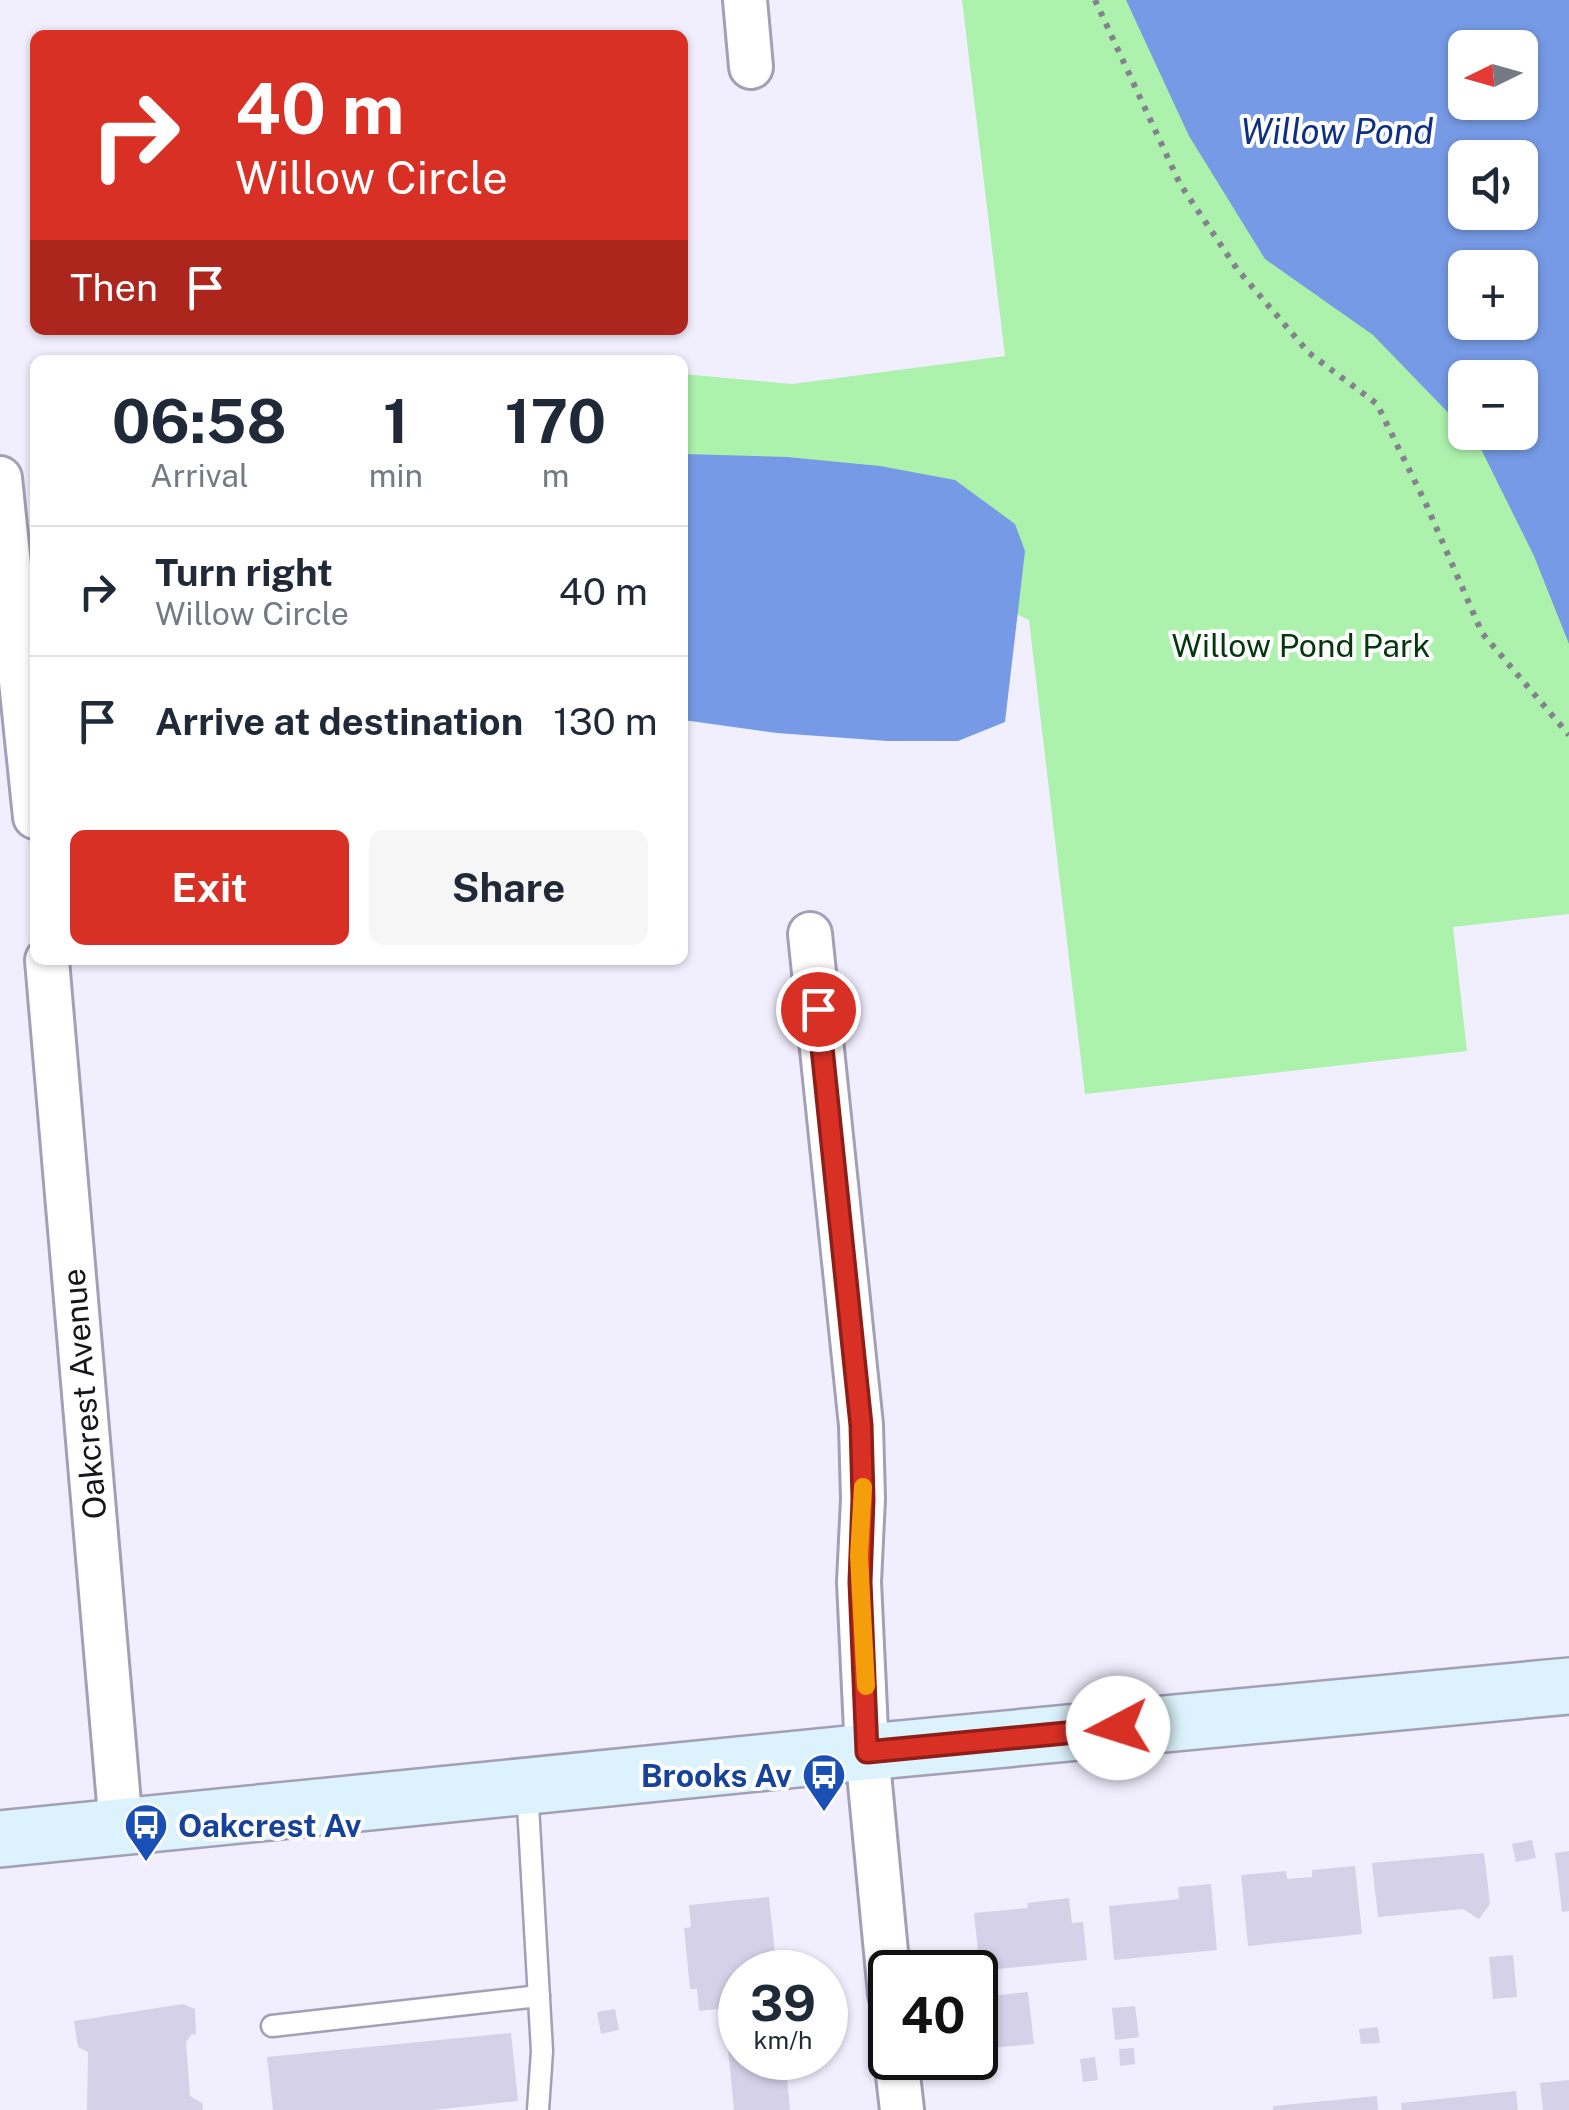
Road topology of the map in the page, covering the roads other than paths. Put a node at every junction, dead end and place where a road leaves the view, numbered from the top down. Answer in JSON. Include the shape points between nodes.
{"nodes":[{"id":1,"x":745,"y":0,"type":"edge"},
{"id":2,"x":751,"y":66,"type":"dead end"},
{"id":3,"x":0,"y":478,"type":"edge"},
{"id":4,"x":11,"y":681,"type":"edge"},
{"id":5,"x":30,"y":788,"type":"edge"},
{"id":6,"x":810,"y":934,"type":"dead end"},
{"id":7,"x":47,"y":965,"type":"edge"},
{"id":8,"x":1569,"y":1686,"type":"edge"},
{"id":9,"x":867,"y":1752,"type":"junction"},
{"id":10,"x":527,"y":1786,"type":"junction"},
{"id":11,"x":121,"y":1827,"type":"junction"},
{"id":12,"x":0,"y":1839,"type":"edge"},
{"id":13,"x":886,"y":1950,"type":"edge"},
{"id":14,"x":539,"y":1996,"type":"junction"},
{"id":15,"x":272,"y":2026,"type":"dead end"},
{"id":16,"x":899,"y":2080,"type":"edge"},
{"id":17,"x":538,"y":2110,"type":"edge"},
{"id":18,"x":902,"y":2110,"type":"edge"}],
"edges":[{"from":1,"to":2,"type":"street"},
{"from":3,"to":4,"type":"street"},
{"from":4,"to":5,"type":"street"},
{"from":6,"to":9,"type":"street","via":[[861,1425]]},
{"from":7,"to":11,"type":"street","name":"Oakcrest Avenue"},
{"from":8,"to":9,"type":"street"},
{"from":9,"to":10,"type":"street"},
{"from":9,"to":13,"type":"street"},
{"from":10,"to":11,"type":"street"},
{"from":10,"to":14,"type":"lane"},
{"from":11,"to":12,"type":"street"},
{"from":14,"to":15,"type":"lane"},
{"from":14,"to":17,"type":"lane"},
{"from":16,"to":18,"type":"street"}]}
